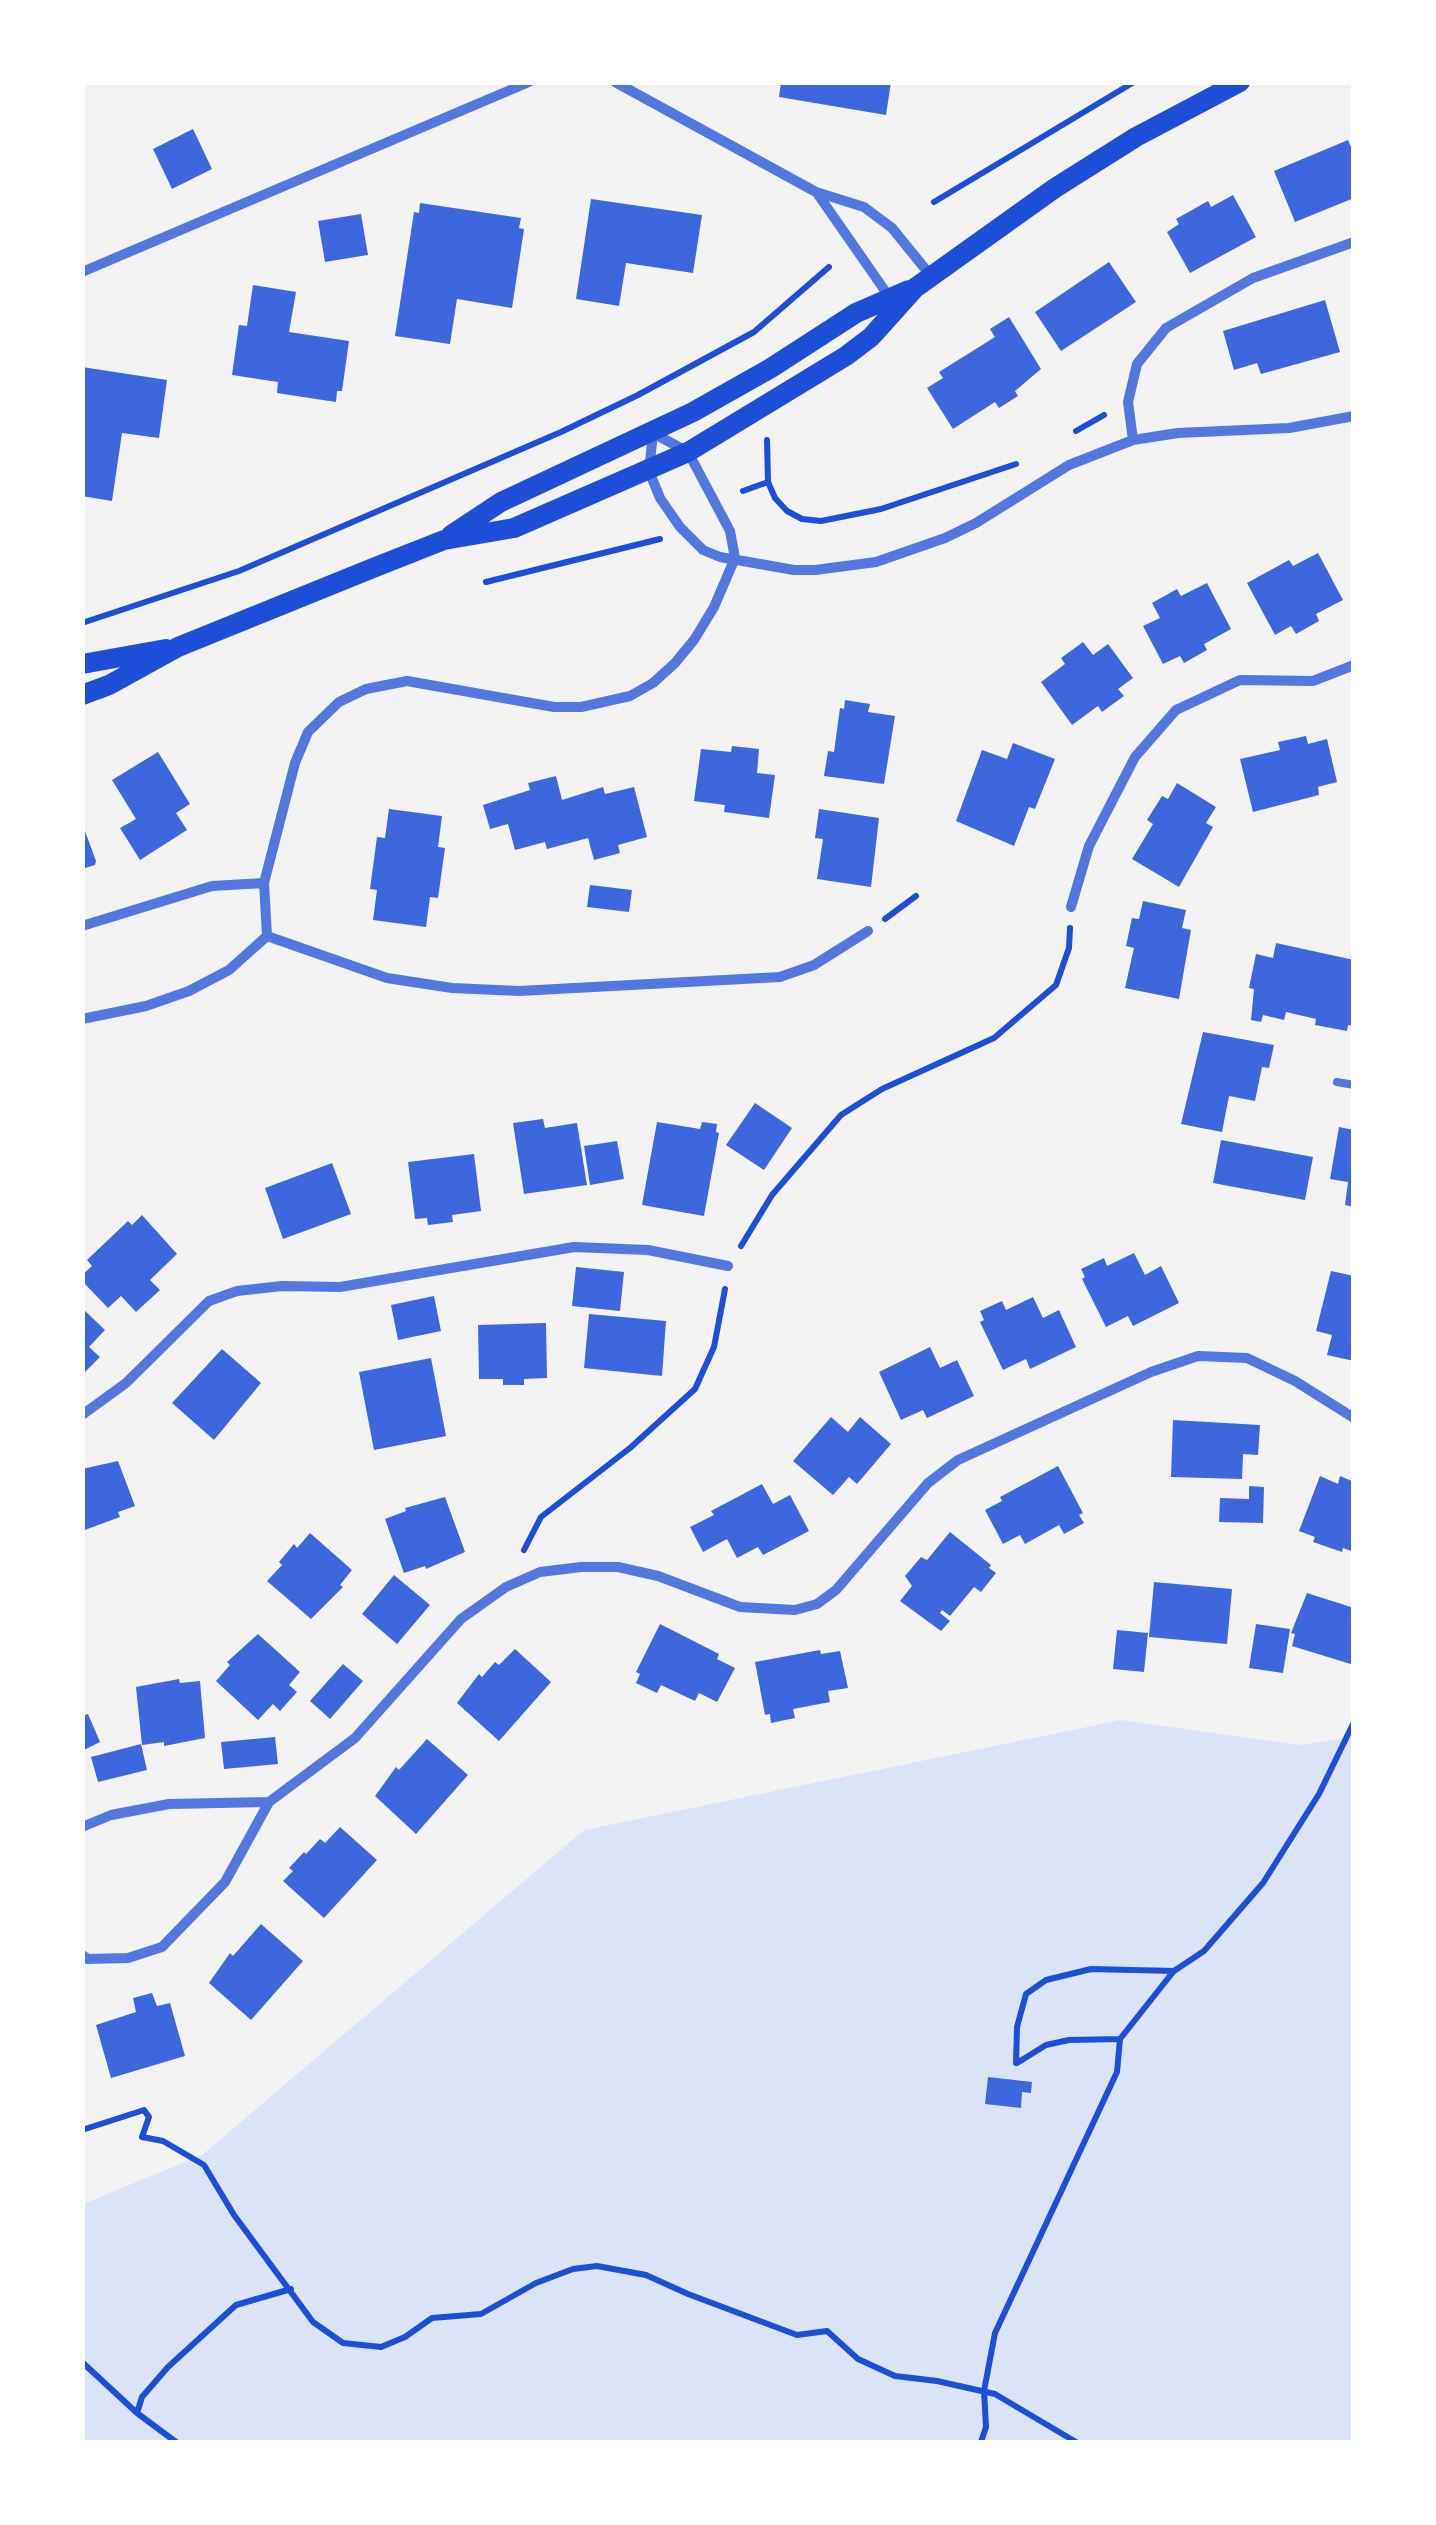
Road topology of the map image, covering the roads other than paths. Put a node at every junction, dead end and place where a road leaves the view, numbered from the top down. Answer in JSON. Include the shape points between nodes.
{"nodes":[{"id":1,"x":529,"y":82,"type":"edge"},
{"id":2,"x":615,"y":82,"type":"edge"},
{"id":3,"x":1240,"y":82,"type":"edge"},
{"id":4,"x":816,"y":192,"type":"junction"},
{"id":5,"x":1354,"y":242,"type":"edge"},
{"id":6,"x":82,"y":272,"type":"edge"},
{"id":7,"x":923,"y":282,"type":"junction"},
{"id":8,"x":893,"y":304,"type":"junction"},
{"id":9,"x":1354,"y":416,"type":"edge"},
{"id":10,"x":653,"y":433,"type":"junction"},
{"id":11,"x":1133,"y":440,"type":"junction"},
{"id":12,"x":688,"y":452,"type":"junction"},
{"id":13,"x":648,"y":471,"type":"junction"},
{"id":14,"x":444,"y":540,"type":"junction"},
{"id":15,"x":735,"y":558,"type":"junction"},
{"id":16,"x":178,"y":647,"type":"junction"},
{"id":17,"x":82,"y":664,"type":"edge"},
{"id":18,"x":1354,"y":665,"type":"edge"},
{"id":19,"x":82,"y":695,"type":"edge"},
{"id":20,"x":264,"y":883,"type":"junction"},
{"id":21,"x":1071,"y":907,"type":"road end"},
{"id":22,"x":82,"y":926,"type":"edge"},
{"id":23,"x":868,"y":931,"type":"road end"},
{"id":24,"x":267,"y":936,"type":"junction"},
{"id":25,"x":82,"y":1019,"type":"edge"},
{"id":26,"x":1337,"y":1082,"type":"dead end"},
{"id":27,"x":1354,"y":1085,"type":"edge"},
{"id":28,"x":728,"y":1266,"type":"road end"},
{"id":29,"x":82,"y":1415,"type":"edge"},
{"id":30,"x":1354,"y":1418,"type":"edge"},
{"id":31,"x":269,"y":1802,"type":"junction"},
{"id":32,"x":82,"y":1827,"type":"edge"},
{"id":33,"x":82,"y":1956,"type":"edge"}],
"edges":[{"from":1,"to":6,"type":"street"},
{"from":2,"to":4,"type":"street"},
{"from":3,"to":7,"type":"main road","via":[[1083,170]]},
{"from":4,"to":7,"type":"street","via":[[880,219]]},
{"from":4,"to":8,"type":"street"},
{"from":5,"to":11,"type":"street","via":[[1252,278],[1166,328],[1138,364],[1128,402]]},
{"from":7,"to":8,"type":"main road"},
{"from":8,"to":10,"type":"main road","via":[[856,313]]},
{"from":8,"to":12,"type":"main road","via":[[871,337],[846,356]]},
{"from":9,"to":11,"type":"street"},
{"from":10,"to":12,"type":"street"},
{"from":10,"to":13,"type":"street"},
{"from":10,"to":14,"type":"main road","via":[[500,502]]},
{"from":11,"to":15,"type":"street","via":[[1068,465],[946,538],[893,557],[815,570]]},
{"from":12,"to":13,"type":"main road"},
{"from":12,"to":15,"type":"street","via":[[730,531]]},
{"from":13,"to":14,"type":"main road","via":[[514,528]]},
{"from":13,"to":15,"type":"street","via":[[690,538],[720,558]]},
{"from":14,"to":16,"type":"main road"},
{"from":15,"to":20,"type":"street","via":[[694,640],[653,684],[630,696],[554,707],[406,682],[339,702],[308,732],[295,762]]},
{"from":16,"to":17,"type":"main road"},
{"from":16,"to":19,"type":"main road"},
{"from":18,"to":21,"type":"street","via":[[1313,680],[1240,680],[1176,710],[1135,757],[1089,846]]},
{"from":20,"to":22,"type":"street","via":[[212,886]]},
{"from":20,"to":24,"type":"street"},
{"from":23,"to":24,"type":"street","via":[[780,978],[519,991],[387,978]]},
{"from":24,"to":25,"type":"street","via":[[228,970],[189,991]]},
{"from":26,"to":27,"type":"lane"},
{"from":28,"to":29,"type":"street","via":[[648,1250],[574,1247],[402,1279],[237,1291],[209,1300],[126,1383]]},
{"from":30,"to":31,"type":"street","via":[[1246,1358],[1198,1356],[958,1460],[928,1483],[818,1604],[740,1608],[618,1568],[540,1572],[460,1619],[356,1738]]},
{"from":31,"to":32,"type":"street","via":[[169,1804],[111,1814]]},
{"from":31,"to":33,"type":"street","via":[[225,1882],[162,1947],[128,1958]]}]}
